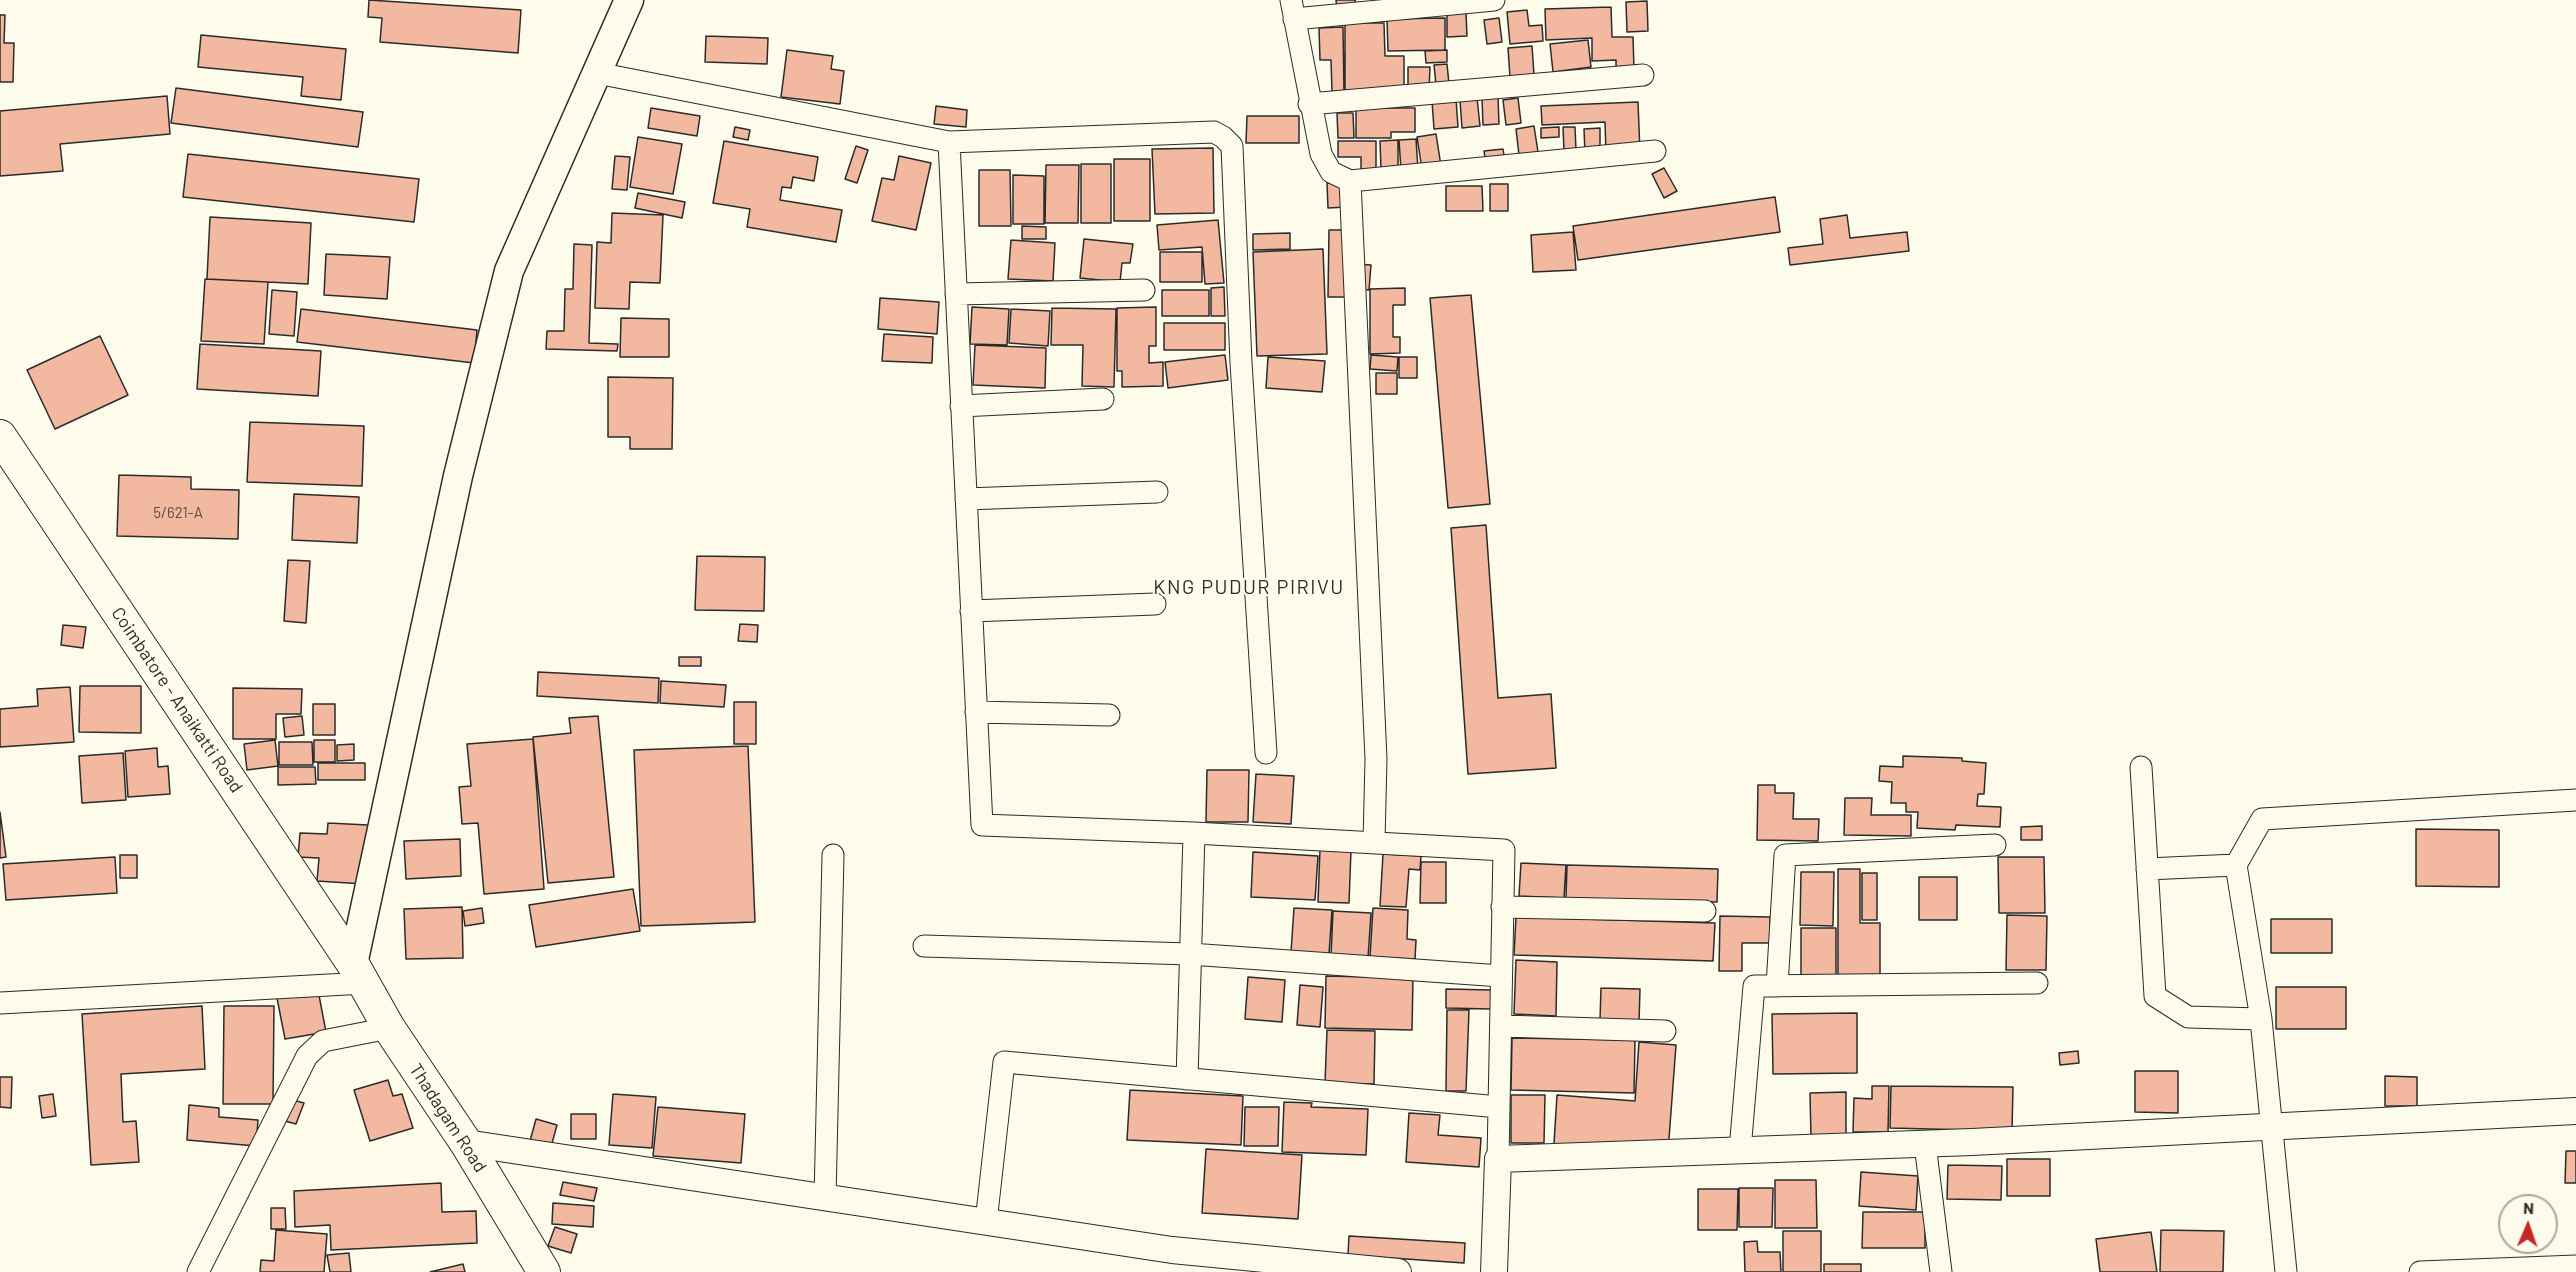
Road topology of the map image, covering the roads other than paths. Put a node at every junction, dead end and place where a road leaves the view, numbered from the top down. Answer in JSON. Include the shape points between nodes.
{"nodes":[{"id":1,"x":629,"y":0,"type":"edge"},
{"id":2,"x":1494,"y":0,"type":"edge"},
{"id":3,"x":1292,"y":10,"type":"edge"},
{"id":4,"x":597,"y":73,"type":"junction"},
{"id":5,"x":1643,"y":75,"type":"dead end"},
{"id":6,"x":1310,"y":104,"type":"junction"},
{"id":7,"x":949,"y":142,"type":"junction"},
{"id":8,"x":1655,"y":151,"type":"dead end"},
{"id":9,"x":1350,"y":181,"type":"junction"},
{"id":10,"x":1144,"y":290,"type":"dead end"},
{"id":11,"x":956,"y":294,"type":"junction"},
{"id":12,"x":1103,"y":399,"type":"dead end"},
{"id":13,"x":961,"y":406,"type":"junction"},
{"id":14,"x":0,"y":436,"type":"edge"},
{"id":15,"x":1157,"y":492,"type":"dead end"},
{"id":16,"x":966,"y":499,"type":"junction"},
{"id":17,"x":1155,"y":604,"type":"dead end"},
{"id":18,"x":971,"y":611,"type":"junction"},
{"id":19,"x":976,"y":712,"type":"junction"},
{"id":20,"x":1109,"y":715,"type":"dead end"},
{"id":21,"x":1266,"y":753,"type":"dead end"},
{"id":22,"x":2141,"y":767,"type":"dead end"},
{"id":23,"x":2576,"y":800,"type":"edge"},
{"id":24,"x":1194,"y":833,"type":"junction"},
{"id":25,"x":1374,"y":842,"type":"junction"},
{"id":26,"x":1995,"y":845,"type":"dead end"},
{"id":27,"x":833,"y":855,"type":"dead end"},
{"id":28,"x":2236,"y":865,"type":"junction"},
{"id":29,"x":2147,"y":869,"type":"junction"},
{"id":30,"x":1502,"y":907,"type":"junction"},
{"id":31,"x":1705,"y":911,"type":"dead end"},
{"id":32,"x":924,"y":946,"type":"dead end"},
{"id":33,"x":1190,"y":954,"type":"junction"},
{"id":34,"x":359,"y":973,"type":"junction"},
{"id":35,"x":1501,"y":976,"type":"junction"},
{"id":36,"x":2037,"y":983,"type":"dead end"},
{"id":37,"x":1777,"y":986,"type":"junction"},
{"id":38,"x":0,"y":1003,"type":"edge"},
{"id":39,"x":2261,"y":1019,"type":"junction"},
{"id":40,"x":1502,"y":1026,"type":"junction"},
{"id":41,"x":389,"y":1028,"type":"junction"},
{"id":42,"x":1665,"y":1031,"type":"dead end"},
{"id":43,"x":1187,"y":1079,"type":"junction"},
{"id":44,"x":1499,"y":1107,"type":"junction"},
{"id":45,"x":2576,"y":1111,"type":"edge"},
{"id":46,"x":2273,"y":1127,"type":"junction"},
{"id":47,"x":466,"y":1143,"type":"junction"},
{"id":48,"x":1924,"y":1144,"type":"junction"},
{"id":49,"x":1740,"y":1150,"type":"junction"},
{"id":50,"x":1498,"y":1159,"type":"junction"},
{"id":51,"x":825,"y":1198,"type":"junction"},
{"id":52,"x":986,"y":1222,"type":"junction"},
{"id":53,"x":2576,"y":1266,"type":"edge"},
{"id":54,"x":198,"y":1272,"type":"edge"},
{"id":55,"x":544,"y":1272,"type":"edge"},
{"id":56,"x":1398,"y":1272,"type":"edge"},
{"id":57,"x":1494,"y":1272,"type":"edge"},
{"id":58,"x":1941,"y":1272,"type":"edge"},
{"id":59,"x":2286,"y":1272,"type":"edge"},
{"id":60,"x":2420,"y":1272,"type":"edge"}],
"edges":[{"from":1,"to":4,"type":"main road"},
{"from":2,"to":3,"type":"street"},
{"from":3,"to":6,"type":"street"},
{"from":4,"to":7,"type":"street"},
{"from":4,"to":34,"type":"main road","via":[[509,271],[458,476]]},
{"from":5,"to":6,"type":"street"},
{"from":6,"to":9,"type":"street","via":[[1321,154],[1331,172]]},
{"from":7,"to":11,"type":"street"},
{"from":7,"to":21,"type":"street","via":[[1214,132],[1232,146],[1241,363]]},
{"from":8,"to":9,"type":"street"},
{"from":9,"to":25,"type":"street","via":[[1376,759]]},
{"from":10,"to":11,"type":"street"},
{"from":11,"to":13,"type":"street"},
{"from":12,"to":13,"type":"street"},
{"from":13,"to":16,"type":"street"},
{"from":14,"to":34,"type":"main road","name":"Coimbatore - Anaikatti Road"},
{"from":15,"to":16,"type":"street"},
{"from":16,"to":18,"type":"street"},
{"from":17,"to":18,"type":"street"},
{"from":18,"to":19,"type":"street"},
{"from":19,"to":20,"type":"street"},
{"from":19,"to":24,"type":"street","via":[[982,825]]},
{"from":22,"to":29,"type":"street"},
{"from":23,"to":28,"type":"street","via":[[2262,819]]},
{"from":24,"to":25,"type":"street"},
{"from":24,"to":33,"type":"street"},
{"from":25,"to":30,"type":"street","via":[[1504,850]]},
{"from":26,"to":37,"type":"street","via":[[1785,855]]},
{"from":27,"to":51,"type":"street"},
{"from":28,"to":29,"type":"street"},
{"from":28,"to":39,"type":"street"},
{"from":29,"to":39,"type":"street","via":[[2155,996],[2188,1017]]},
{"from":30,"to":31,"type":"street"},
{"from":30,"to":35,"type":"street"},
{"from":32,"to":33,"type":"street"},
{"from":33,"to":35,"type":"street"},
{"from":33,"to":43,"type":"street"},
{"from":34,"to":38,"type":"street"},
{"from":34,"to":41,"type":"main road","name":"Thadagam Road"},
{"from":35,"to":40,"type":"street"},
{"from":36,"to":37,"type":"street"},
{"from":37,"to":49,"type":"street","via":[[1754,986]]},
{"from":39,"to":46,"type":"street"},
{"from":40,"to":42,"type":"street"},
{"from":40,"to":44,"type":"street"},
{"from":41,"to":47,"type":"main road","name":"Thadagam Road"},
{"from":41,"to":54,"type":"street","via":[[323,1041],[307,1056]]},
{"from":43,"to":44,"type":"street"},
{"from":43,"to":52,"type":"street","via":[[1004,1062]]},
{"from":44,"to":50,"type":"street"},
{"from":45,"to":46,"type":"street"},
{"from":46,"to":48,"type":"street"},
{"from":46,"to":59,"type":"street"},
{"from":47,"to":51,"type":"street"},
{"from":47,"to":55,"type":"main road","name":"Thadagam Road"},
{"from":48,"to":49,"type":"street"},
{"from":48,"to":58,"type":"street"},
{"from":49,"to":50,"type":"street"},
{"from":50,"to":57,"type":"street"},
{"from":51,"to":52,"type":"street"},
{"from":52,"to":56,"type":"street","via":[[1173,1250]]},
{"from":53,"to":60,"type":"street"}]}
